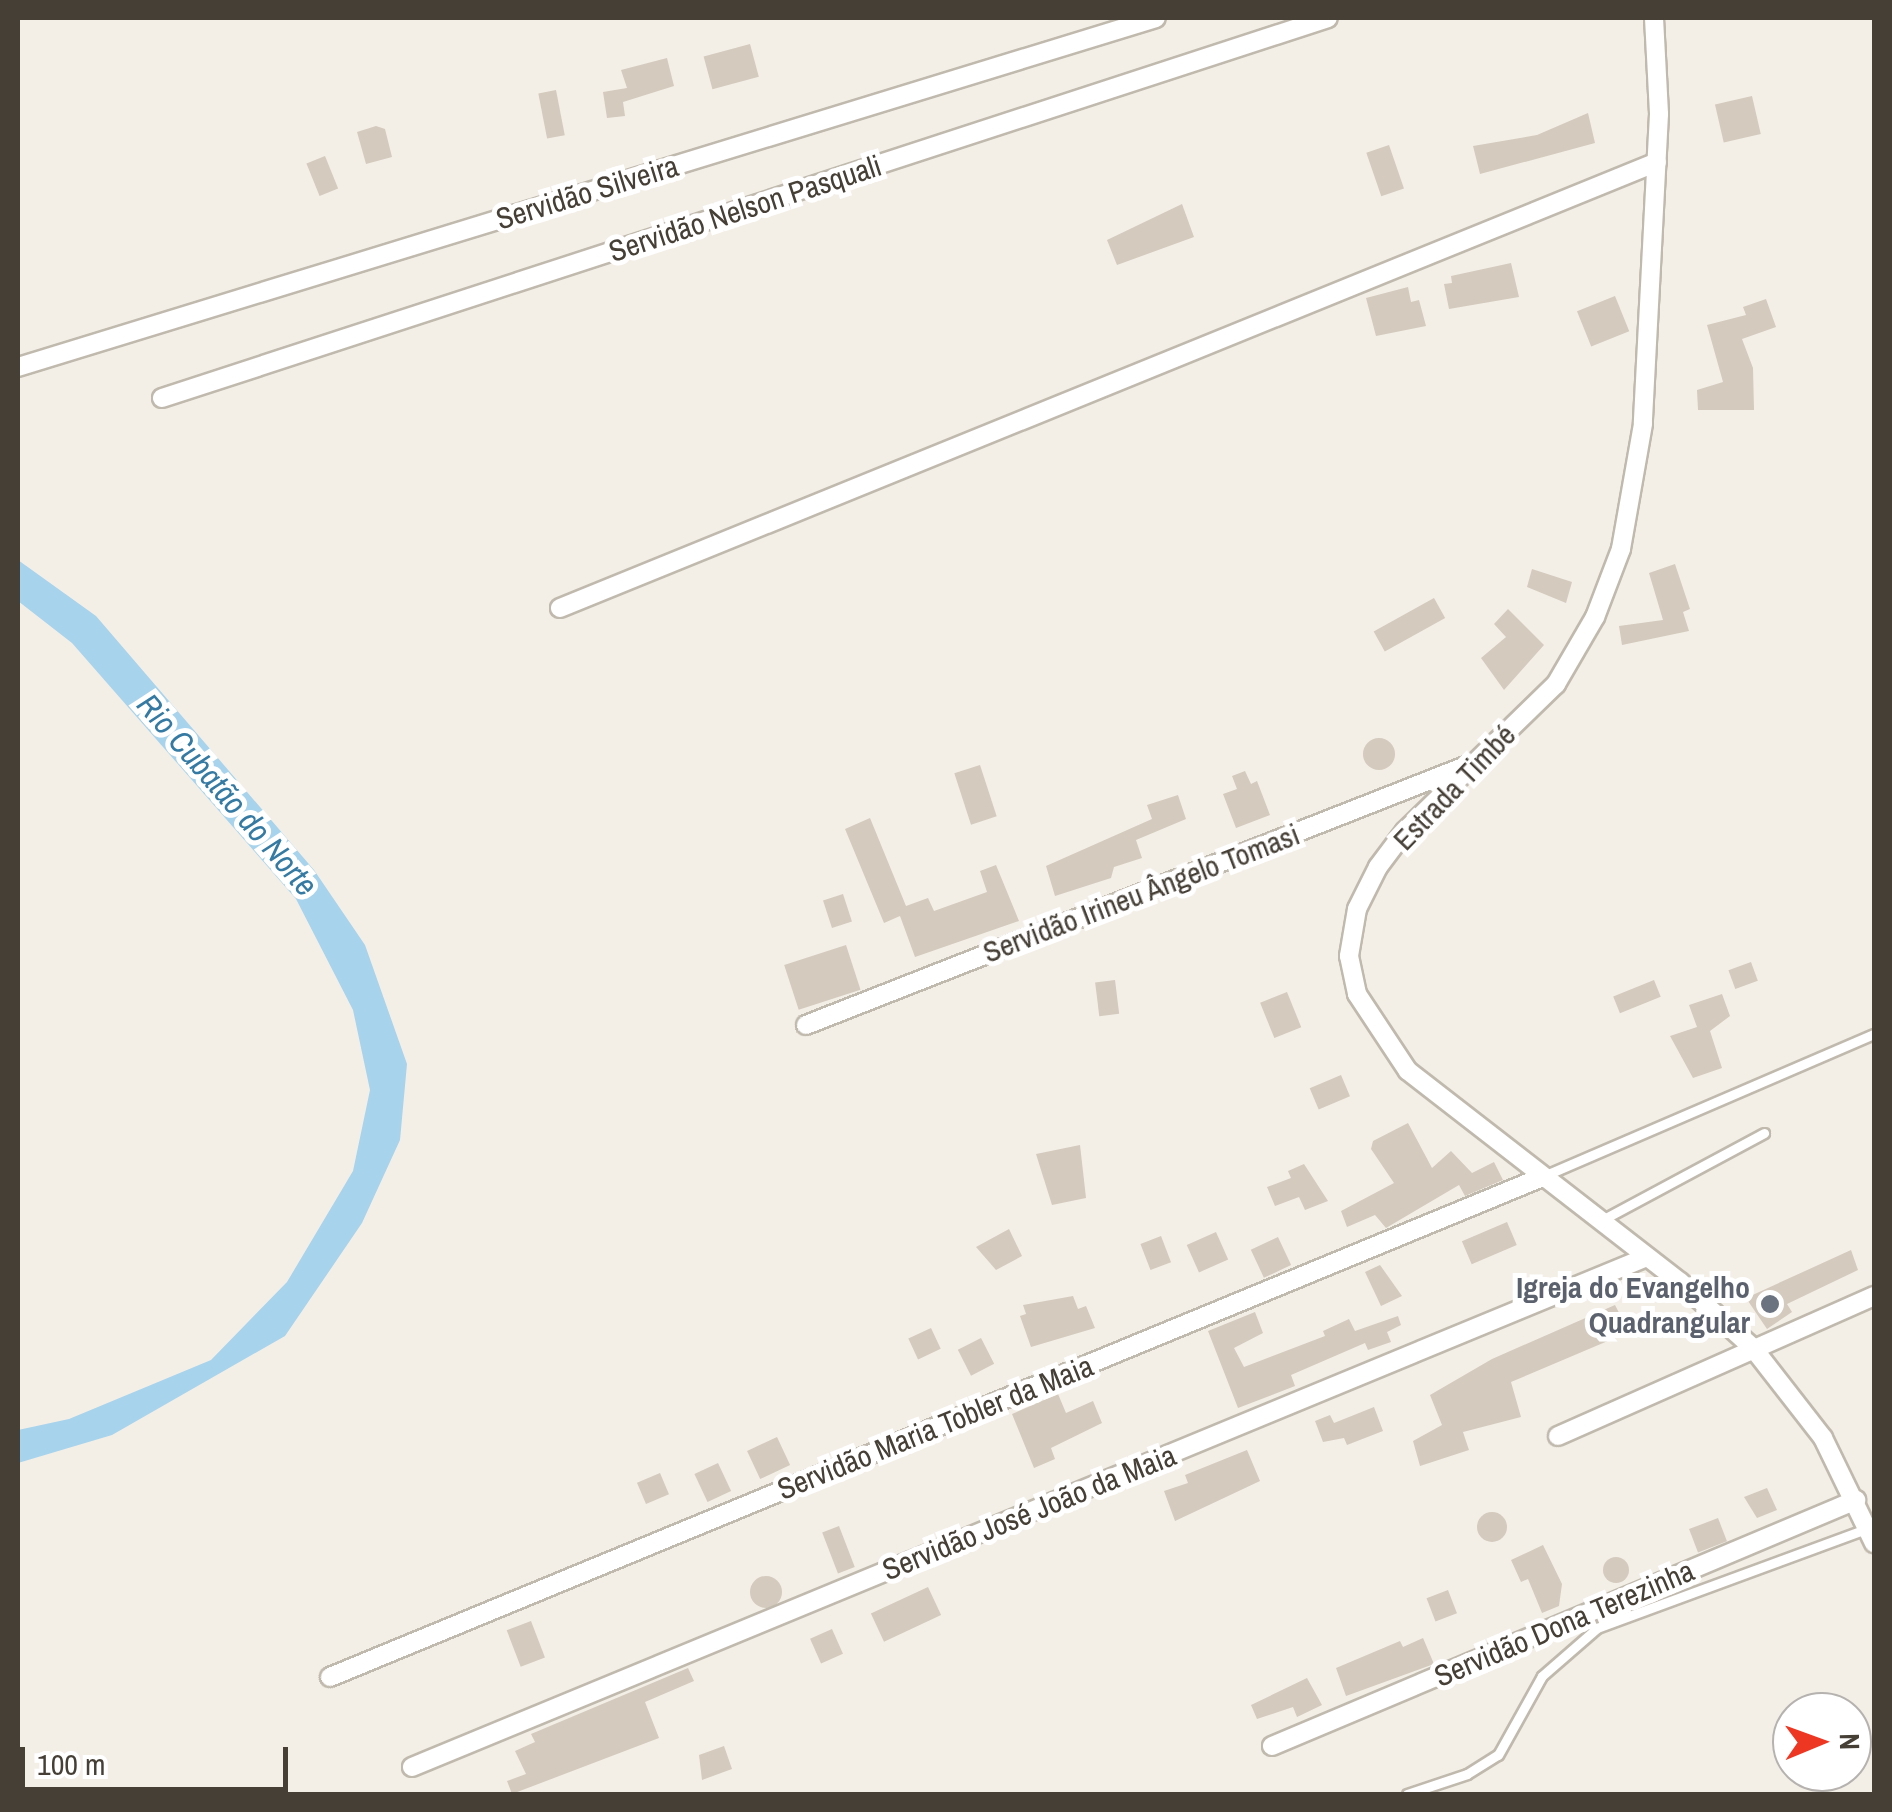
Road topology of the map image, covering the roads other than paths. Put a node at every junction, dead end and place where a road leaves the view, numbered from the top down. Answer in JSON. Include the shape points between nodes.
{"nodes":[{"id":1,"x":1156,"y":18,"type":"edge"},
{"id":2,"x":1328,"y":18,"type":"edge"},
{"id":3,"x":1654,"y":18,"type":"edge"},
{"id":4,"x":1657,"y":162,"type":"junction"},
{"id":5,"x":18,"y":367,"type":"edge"},
{"id":6,"x":162,"y":398,"type":"dead end"},
{"id":7,"x":560,"y":608,"type":"dead end"},
{"id":8,"x":1477,"y":762,"type":"junction"},
{"id":9,"x":806,"y":1025,"type":"dead end"},
{"id":10,"x":1874,"y":1034,"type":"edge"},
{"id":11,"x":1764,"y":1133,"type":"dead end"},
{"id":12,"x":1540,"y":1178,"type":"junction"},
{"id":13,"x":1600,"y":1222,"type":"junction"},
{"id":14,"x":1647,"y":1257,"type":"junction"},
{"id":15,"x":1874,"y":1296,"type":"edge"},
{"id":16,"x":1754,"y":1348,"type":"junction"},
{"id":17,"x":1558,"y":1436,"type":"dead end"},
{"id":18,"x":1856,"y":1500,"type":"junction"},
{"id":19,"x":1871,"y":1536,"type":"edge"},
{"id":20,"x":330,"y":1677,"type":"dead end"},
{"id":21,"x":1272,"y":1746,"type":"dead end"},
{"id":22,"x":412,"y":1768,"type":"dead end"},
{"id":23,"x":1406,"y":1794,"type":"edge"}],
"edges":[{"from":1,"to":5,"type":"street","name":"Servidão Silveira"},
{"from":2,"to":6,"type":"street","name":"Servidão Nelson Pasquali"},
{"from":3,"to":4,"type":"street","name":"Estrada Timbé"},
{"from":4,"to":7,"type":"street"},
{"from":4,"to":8,"type":"street","name":"Estrada Timbé","via":[[1644,424],[1621,549],[1577,655]]},
{"from":8,"to":9,"type":"street","name":"Servidão Irineu Ângelo Tomasi"},
{"from":8,"to":12,"type":"street","name":"Estrada Timbé","via":[[1405,830],[1378,868],[1358,910],[1349,956],[1357,994],[1408,1071]]},
{"from":10,"to":12,"type":"lane"},
{"from":11,"to":13,"type":"lane"},
{"from":12,"to":13,"type":"street","name":"Estrada Timbé"},
{"from":12,"to":20,"type":"street","name":"Servidão Maria Tobler da Maia"},
{"from":13,"to":14,"type":"street","name":"Estrada Timbé"},
{"from":14,"to":16,"type":"street","name":"Estrada Timbé"},
{"from":14,"to":22,"type":"street","name":"Servidão José João da Maia"},
{"from":15,"to":16,"type":"street"},
{"from":16,"to":17,"type":"street","via":[[1702,1377]]},
{"from":16,"to":18,"type":"street","name":"Estrada Timbé","via":[[1812,1422]]},
{"from":18,"to":19,"type":"street","name":"Estrada Timbé"},
{"from":18,"to":21,"type":"street","name":"Servidão Dona Terezinha"},
{"from":19,"to":23,"type":"lane","via":[[1598,1628],[1542,1676],[1498,1755],[1467,1774]]}]}
